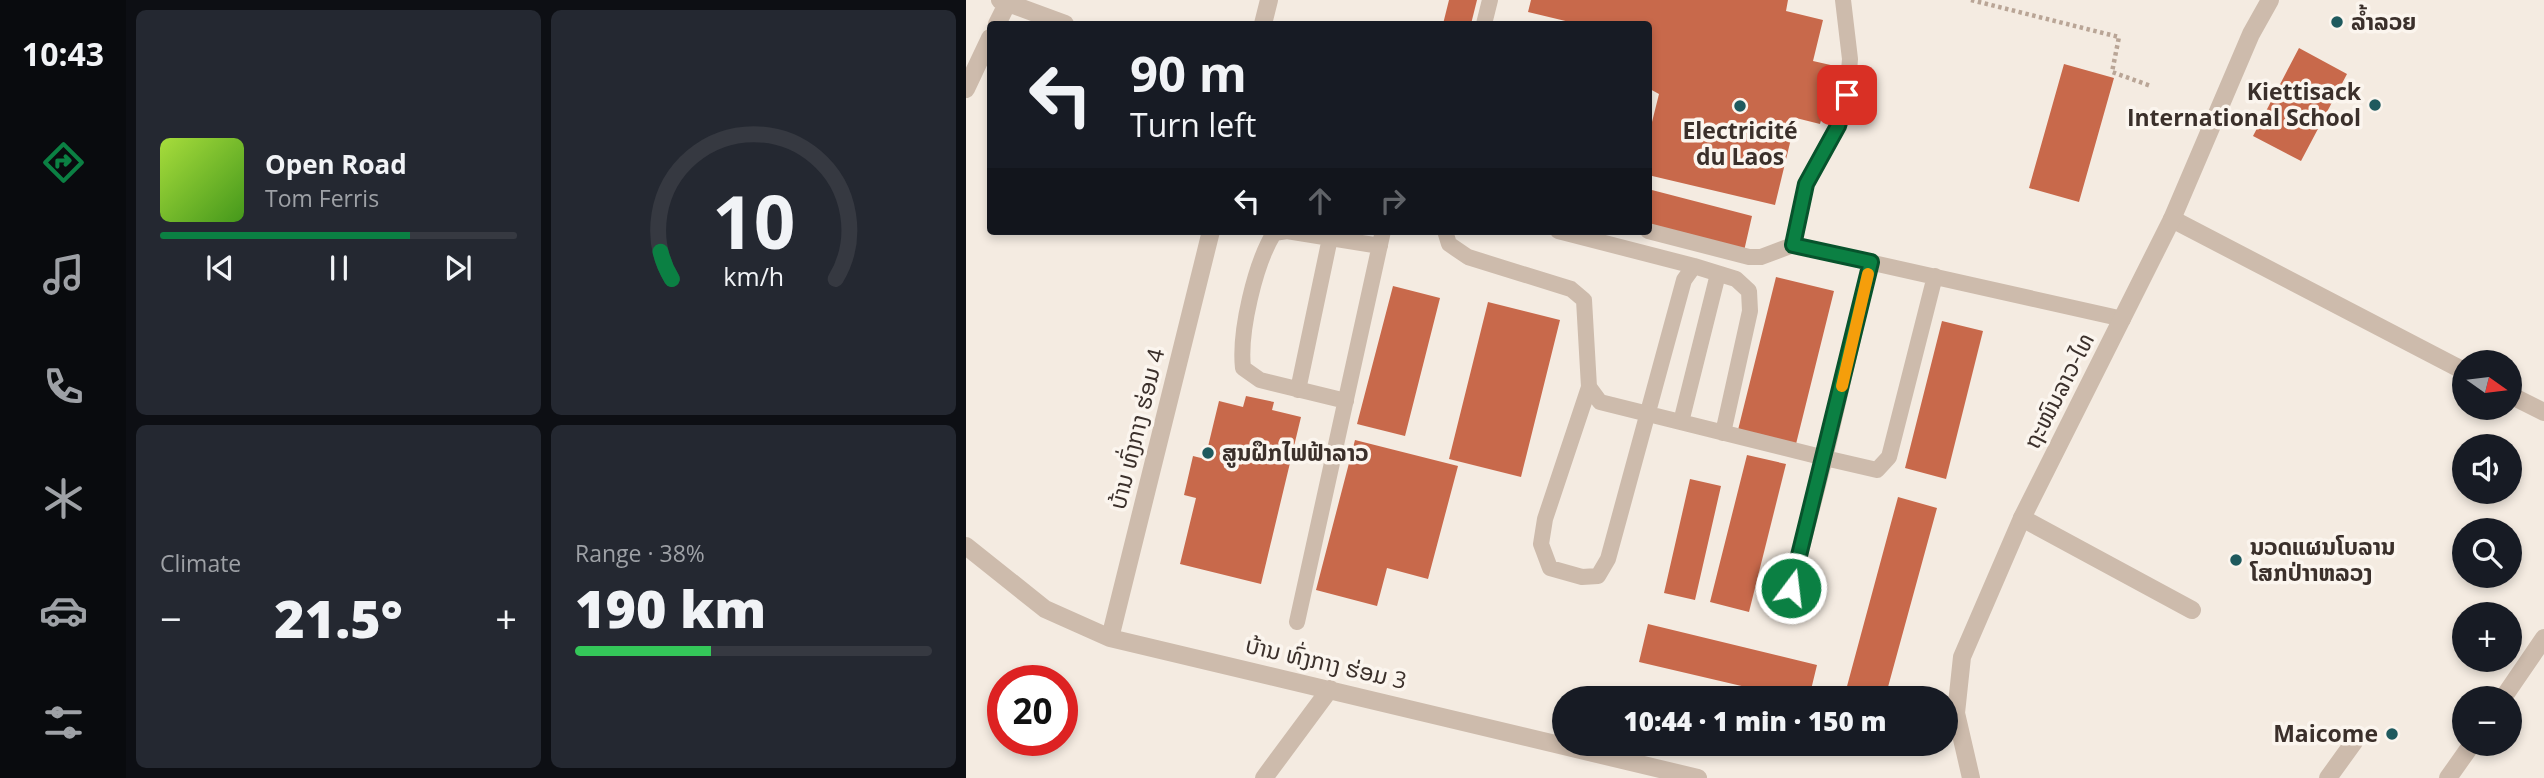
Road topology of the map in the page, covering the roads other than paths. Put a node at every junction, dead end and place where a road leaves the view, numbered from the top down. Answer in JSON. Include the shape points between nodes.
{"nodes":[{"id":1,"x":1269,"y":0,"type":"edge"},
{"id":2,"x":1490,"y":0,"type":"edge"},
{"id":3,"x":1843,"y":0,"type":"edge"},
{"id":4,"x":2259,"y":0,"type":"edge"},
{"id":5,"x":2270,"y":0,"type":"edge"},
{"id":6,"x":1006,"y":1,"type":"edge"},
{"id":7,"x":998,"y":21,"type":"edge"},
{"id":8,"x":1057,"y":21,"type":"edge"},
{"id":9,"x":1264,"y":21,"type":"edge"},
{"id":10,"x":1485,"y":21,"type":"edge"},
{"id":11,"x":2251,"y":34,"type":"junction"},
{"id":12,"x":987,"y":44,"type":"edge"},
{"id":13,"x":966,"y":89,"type":"edge"},
{"id":14,"x":2172,"y":219,"type":"junction"},
{"id":15,"x":1652,"y":232,"type":"edge"},
{"id":16,"x":1211,"y":235,"type":"edge"},
{"id":17,"x":1273,"y":235,"type":"edge"},
{"id":18,"x":1312,"y":235,"type":"edge"},
{"id":19,"x":1446,"y":235,"type":"edge"},
{"id":20,"x":1574,"y":235,"type":"edge"},
{"id":21,"x":1330,"y":238,"type":"junction"},
{"id":22,"x":1381,"y":239,"type":"edge"},
{"id":23,"x":1793,"y":245,"type":"junction"},
{"id":24,"x":1871,"y":262,"type":"junction"},
{"id":25,"x":1694,"y":266,"type":"junction"},
{"id":26,"x":1718,"y":274,"type":"junction"},
{"id":27,"x":1936,"y":276,"type":"junction"},
{"id":28,"x":2123,"y":319,"type":"junction"},
{"id":29,"x":2452,"y":365,"type":"edge"},
{"id":30,"x":1589,"y":387,"type":"junction"},
{"id":31,"x":1298,"y":390,"type":"junction"},
{"id":32,"x":2522,"y":400,"type":"edge"},
{"id":33,"x":1346,"y":401,"type":"junction"},
{"id":34,"x":2544,"y":412,"type":"edge"},
{"id":35,"x":1647,"y":414,"type":"junction"},
{"id":36,"x":1681,"y":422,"type":"junction"},
{"id":37,"x":1723,"y":433,"type":"junction"},
{"id":38,"x":1825,"y":458,"type":"junction"},
{"id":39,"x":2022,"y":519,"type":"junction"},
{"id":40,"x":966,"y":546,"type":"edge"},
{"id":41,"x":2192,"y":610,"type":"dead end"},
{"id":42,"x":1785,"y":614,"type":"dead end"},
{"id":43,"x":1297,"y":622,"type":"dead end"},
{"id":44,"x":1110,"y":638,"type":"junction"},
{"id":45,"x":2544,"y":638,"type":"edge"},
{"id":46,"x":2511,"y":686,"type":"edge"},
{"id":47,"x":1330,"y":689,"type":"junction"},
{"id":48,"x":2354,"y":742,"type":"dead end"},
{"id":49,"x":2464,"y":756,"type":"edge"},
{"id":50,"x":1264,"y":778,"type":"edge"},
{"id":51,"x":1699,"y":778,"type":"edge"},
{"id":52,"x":1971,"y":778,"type":"edge"},
{"id":53,"x":2328,"y":778,"type":"edge"},
{"id":54,"x":2448,"y":778,"type":"edge"}],
"edges":[{"from":1,"to":9,"type":"street"},
{"from":2,"to":10,"type":"lane"},
{"from":3,"to":23,"type":"lane","via":[[1850,59],[1847,95],[1838,126],[1806,184]]},
{"from":4,"to":11,"type":"street","name":"ຖະໜົນລາວ-ໄທ"},
{"from":5,"to":11,"type":"street","name":"ຖະໜົນລາວ-ໄທ"},
{"from":6,"to":7,"type":"street"},
{"from":6,"to":8,"type":"street"},
{"from":11,"to":14,"type":"street","name":"ຖະໜົນລາວ-ໄທ"},
{"from":12,"to":13,"type":"street"},
{"from":14,"to":28,"type":"street","name":"ຖະໜົນລາວ-ໄທ"},
{"from":14,"to":29,"type":"street"},
{"from":15,"to":23,"type":"lane","via":[[1749,257]]},
{"from":16,"to":44,"type":"street","name":"ບ້ານ ທົ່ງກາງ ຮ່ອມ 4"},
{"from":17,"to":31,"type":"lane","via":[[1264,249],[1241,347],[1243,368],[1260,380]]},
{"from":18,"to":21,"type":"lane"},
{"from":19,"to":30,"type":"lane","via":[[1449,244],[1468,257],[1571,289],[1584,300]]},
{"from":20,"to":25,"type":"lane"},
{"from":21,"to":22,"type":"lane"},
{"from":21,"to":31,"type":"lane"},
{"from":22,"to":33,"type":"lane"},
{"from":23,"to":24,"type":"lane"},
{"from":24,"to":27,"type":"lane"},
{"from":24,"to":38,"type":"lane"},
{"from":25,"to":26,"type":"lane"},
{"from":25,"to":35,"type":"lane","via":[[1684,280]]},
{"from":26,"to":36,"type":"lane"},
{"from":26,"to":37,"type":"lane","via":[[1736,279],[1748,290],[1750,311]]},
{"from":27,"to":28,"type":"lane"},
{"from":27,"to":38,"type":"lane","via":[[1889,457],[1877,470]]},
{"from":28,"to":39,"type":"street","name":"ຖະໜົນລາວ-ໄທ"},
{"from":30,"to":35,"type":"lane","via":[[1600,402]]},
{"from":30,"to":35,"type":"lane","via":[[1545,519],[1541,544],[1550,568],[1582,577],[1598,576],[1608,559]]},
{"from":31,"to":33,"type":"lane"},
{"from":32,"to":34,"type":"street"},
{"from":33,"to":43,"type":"lane"},
{"from":35,"to":36,"type":"lane"},
{"from":36,"to":37,"type":"lane"},
{"from":37,"to":38,"type":"lane"},
{"from":38,"to":42,"type":"lane"},
{"from":39,"to":41,"type":"street"},
{"from":39,"to":52,"type":"street","name":"ຖະໜົນລາວ-ໄທ","via":[[1962,657],[1956,713]]},
{"from":40,"to":44,"type":"street","name":"ບ້ານ ທົ່ງກາງ ຮ່ອມ 3","via":[[1045,609]]},
{"from":44,"to":47,"type":"street","name":"ບ້ານ ທົ່ງກາງ ຮ່ອມ 3"},
{"from":45,"to":46,"type":"street"},
{"from":47,"to":50,"type":"street"},
{"from":47,"to":51,"type":"street","name":"ບ້ານ ທົ່ງກາງ ຮ່ອມ 3"},
{"from":48,"to":53,"type":"street"},
{"from":49,"to":54,"type":"street"}]}
